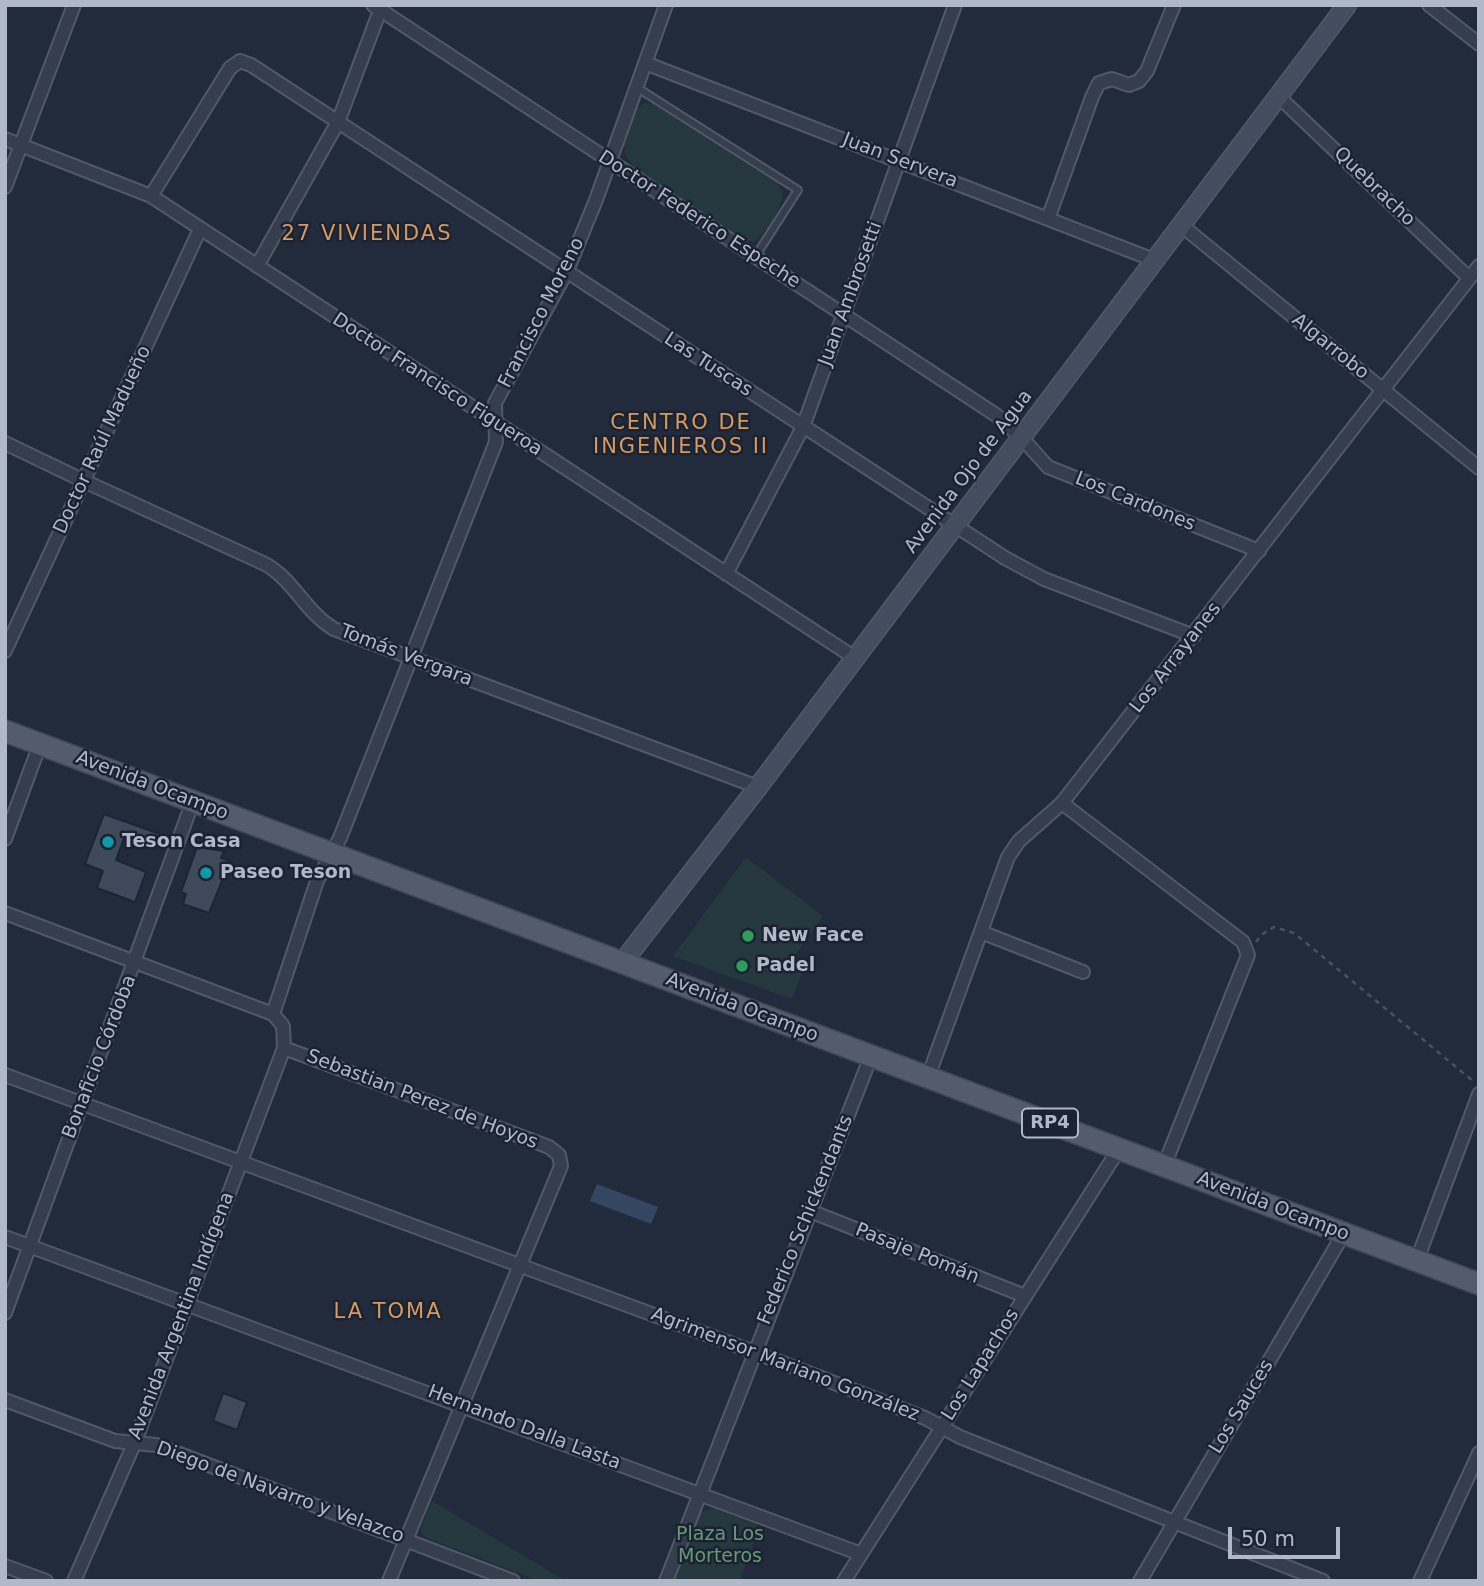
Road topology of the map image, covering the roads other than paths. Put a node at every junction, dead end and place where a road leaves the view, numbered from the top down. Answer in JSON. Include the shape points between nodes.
{"nodes":[{"id":1,"x":74,"y":5,"type":"edge"},
{"id":2,"x":666,"y":5,"type":"edge"},
{"id":3,"x":955,"y":5,"type":"edge"},
{"id":4,"x":1174,"y":5,"type":"edge"},
{"id":5,"x":1346,"y":5,"type":"edge"},
{"id":6,"x":1429,"y":5,"type":"edge"},
{"id":7,"x":379,"y":7,"type":"edge"},
{"id":8,"x":1479,"y":44,"type":"edge"},
{"id":9,"x":645,"y":63,"type":"junction"},
{"id":10,"x":636,"y":87,"type":"junction"},
{"id":11,"x":1278,"y":96,"type":"junction"},
{"id":12,"x":338,"y":122,"type":"junction"},
{"id":13,"x":5,"y":139,"type":"edge"},
{"id":14,"x":21,"y":145,"type":"junction"},
{"id":15,"x":610,"y":161,"type":"junction"},
{"id":16,"x":900,"y":161,"type":"junction"},
{"id":17,"x":5,"y":187,"type":"edge"},
{"id":18,"x":151,"y":196,"type":"junction"},
{"id":19,"x":1048,"y":219,"type":"junction"},
{"id":20,"x":1181,"y":225,"type":"junction"},
{"id":21,"x":200,"y":229,"type":"junction"},
{"id":22,"x":755,"y":257,"type":"junction"},
{"id":23,"x":1154,"y":260,"type":"junction"},
{"id":24,"x":257,"y":266,"type":"junction"},
{"id":25,"x":1479,"y":266,"type":"edge"},
{"id":26,"x":566,"y":273,"type":"junction"},
{"id":27,"x":1469,"y":278,"type":"junction"},
{"id":28,"x":844,"y":316,"type":"junction"},
{"id":29,"x":1383,"y":390,"type":"junction"},
{"id":30,"x":496,"y":423,"type":"junction"},
{"id":31,"x":803,"y":427,"type":"junction"},
{"id":32,"x":1021,"y":437,"type":"junction"},
{"id":33,"x":5,"y":443,"type":"edge"},
{"id":34,"x":1479,"y":468,"type":"edge"},
{"id":35,"x":84,"y":481,"type":"junction"},
{"id":36,"x":954,"y":527,"type":"junction"},
{"id":37,"x":1259,"y":551,"type":"junction"},
{"id":38,"x":726,"y":574,"type":"junction"},
{"id":39,"x":1194,"y":636,"type":"junction"},
{"id":40,"x":5,"y":652,"type":"edge"},
{"id":41,"x":411,"y":659,"type":"junction"},
{"id":42,"x":855,"y":659,"type":"junction"},
{"id":43,"x":5,"y":731,"type":"edge"},
{"id":44,"x":40,"y":744,"type":"junction"},
{"id":45,"x":758,"y":787,"type":"junction"},
{"id":46,"x":193,"y":802,"type":"junction"},
{"id":47,"x":1062,"y":803,"type":"junction"},
{"id":48,"x":5,"y":839,"type":"edge"},
{"id":49,"x":332,"y":854,"type":"junction"},
{"id":50,"x":5,"y":913,"type":"edge"},
{"id":51,"x":981,"y":932,"type":"junction"},
{"id":52,"x":136,"y":961,"type":"junction"},
{"id":53,"x":622,"y":962,"type":"junction"},
{"id":54,"x":1083,"y":972,"type":"dead end"},
{"id":55,"x":273,"y":1014,"type":"junction"},
{"id":56,"x":284,"y":1048,"type":"junction"},
{"id":57,"x":871,"y":1056,"type":"junction"},
{"id":58,"x":5,"y":1075,"type":"edge"},
{"id":59,"x":928,"y":1077,"type":"junction"},
{"id":60,"x":1479,"y":1094,"type":"edge"},
{"id":61,"x":81,"y":1104,"type":"junction"},
{"id":62,"x":1119,"y":1149,"type":"junction"},
{"id":63,"x":241,"y":1163,"type":"junction"},
{"id":64,"x":1164,"y":1166,"type":"junction"},
{"id":65,"x":810,"y":1212,"type":"junction"},
{"id":66,"x":1344,"y":1233,"type":"junction"},
{"id":67,"x":5,"y":1237,"type":"edge"},
{"id":68,"x":30,"y":1246,"type":"junction"},
{"id":69,"x":1416,"y":1260,"type":"junction"},
{"id":70,"x":519,"y":1266,"type":"junction"},
{"id":71,"x":1479,"y":1284,"type":"edge"},
{"id":72,"x":1025,"y":1296,"type":"junction"},
{"id":73,"x":187,"y":1303,"type":"junction"},
{"id":74,"x":5,"y":1313,"type":"edge"},
{"id":75,"x":754,"y":1352,"type":"junction"},
{"id":76,"x":5,"y":1400,"type":"edge"},
{"id":77,"x":463,"y":1405,"type":"junction"},
{"id":78,"x":942,"y":1427,"type":"junction"},
{"id":79,"x":134,"y":1444,"type":"junction"},
{"id":80,"x":1479,"y":1453,"type":"edge"},
{"id":81,"x":700,"y":1494,"type":"junction"},
{"id":82,"x":1174,"y":1522,"type":"junction"},
{"id":83,"x":407,"y":1540,"type":"junction"},
{"id":84,"x":861,"y":1554,"type":"junction"},
{"id":85,"x":5,"y":1566,"type":"edge"},
{"id":86,"x":46,"y":1581,"type":"edge"},
{"id":87,"x":74,"y":1581,"type":"edge"},
{"id":88,"x":389,"y":1581,"type":"edge"},
{"id":89,"x":513,"y":1581,"type":"edge"},
{"id":90,"x":666,"y":1581,"type":"edge"},
{"id":91,"x":844,"y":1581,"type":"edge"},
{"id":92,"x":1140,"y":1581,"type":"edge"},
{"id":93,"x":1323,"y":1581,"type":"edge"},
{"id":94,"x":1420,"y":1581,"type":"edge"}],
"edges":[{"from":1,"to":14,"type":"street"},
{"from":2,"to":9,"type":"street","name":"Francisco Moreno"},
{"from":3,"to":16,"type":"street","name":"Juan Ambrosetti"},
{"from":4,"to":19,"type":"street","via":[[1139,81],[1099,83]]},
{"from":5,"to":11,"type":"main road","name":"Avenida Ojo de Agua"},
{"from":6,"to":8,"type":"street"},
{"from":7,"to":12,"type":"street"},
{"from":7,"to":15,"type":"street","name":"Doctor Federico Espeche"},
{"from":9,"to":10,"type":"street","name":"Francisco Moreno"},
{"from":9,"to":16,"type":"street","name":"Juan Servera"},
{"from":10,"to":15,"type":"street","name":"Francisco Moreno"},
{"from":10,"to":22,"type":"lane","via":[[798,190]]},
{"from":11,"to":20,"type":"main road","name":"Avenida Ojo de Agua"},
{"from":11,"to":27,"type":"street","name":"Quebracho"},
{"from":12,"to":18,"type":"street","name":"Las Tuscas","via":[[240,61],[230,68]]},
{"from":12,"to":24,"type":"street"},
{"from":12,"to":26,"type":"street","name":"Las Tuscas"},
{"from":13,"to":14,"type":"street","name":"Doctor Francisco Figueroa"},
{"from":14,"to":17,"type":"street"},
{"from":14,"to":18,"type":"street","name":"Doctor Francisco Figueroa"},
{"from":15,"to":22,"type":"street","name":"Doctor Federico Espeche"},
{"from":15,"to":26,"type":"street","name":"Francisco Moreno"},
{"from":16,"to":19,"type":"street","name":"Juan Servera"},
{"from":16,"to":28,"type":"street","name":"Juan Ambrosetti"},
{"from":18,"to":21,"type":"street","name":"Doctor Francisco Figueroa"},
{"from":19,"to":23,"type":"street","name":"Juan Servera"},
{"from":20,"to":23,"type":"main road","name":"Avenida Ojo de Agua"},
{"from":20,"to":29,"type":"street","name":"Algarrobo"},
{"from":21,"to":24,"type":"street","name":"Doctor Francisco Figueroa"},
{"from":21,"to":35,"type":"street","name":"Doctor Raúl Madueño"},
{"from":22,"to":28,"type":"street","name":"Doctor Federico Espeche"},
{"from":23,"to":32,"type":"main road","name":"Avenida Ojo de Agua"},
{"from":24,"to":30,"type":"street","name":"Doctor Francisco Figueroa"},
{"from":25,"to":27,"type":"street","name":"Los Arrayanes"},
{"from":26,"to":30,"type":"street","name":"Francisco Moreno","via":[[495,403]]},
{"from":26,"to":31,"type":"street","name":"Las Tuscas"},
{"from":27,"to":29,"type":"street","name":"Los Arrayanes"},
{"from":28,"to":31,"type":"street","name":"Juan Ambrosetti"},
{"from":28,"to":32,"type":"street","name":"Doctor Federico Espeche","via":[[996,415]]},
{"from":29,"to":34,"type":"street","name":"Algarrobo"},
{"from":29,"to":37,"type":"street","name":"Los Arrayanes"},
{"from":30,"to":38,"type":"street","name":"Doctor Francisco Figueroa"},
{"from":30,"to":41,"type":"street","name":"Francisco Moreno","via":[[496,442]]},
{"from":31,"to":36,"type":"street","name":"Las Tuscas"},
{"from":31,"to":38,"type":"street","name":"Juan Ambrosetti"},
{"from":32,"to":36,"type":"main road","name":"Avenida Ojo de Agua"},
{"from":32,"to":37,"type":"street","name":"Los Cardones","via":[[1048,467]]},
{"from":33,"to":35,"type":"street","name":"Tomás Vergara"},
{"from":35,"to":40,"type":"street","name":"Doctor Raúl Madueño"},
{"from":35,"to":41,"type":"street","name":"Tomás Vergara","via":[[265,564],[287,580],[321,622]]},
{"from":36,"to":39,"type":"street","name":"Las Tuscas","via":[[1044,579]]},
{"from":36,"to":42,"type":"main road","name":"Avenida Ojo de Agua"},
{"from":37,"to":39,"type":"street","name":"Los Arrayanes"},
{"from":38,"to":42,"type":"street","name":"Doctor Francisco Figueroa"},
{"from":39,"to":47,"type":"street","name":"Los Arrayanes"},
{"from":41,"to":45,"type":"street","name":"Tomás Vergara"},
{"from":41,"to":49,"type":"street","name":"Francisco Moreno"},
{"from":42,"to":45,"type":"main road","name":"Avenida Ojo de Agua"},
{"from":43,"to":44,"type":"main road","name":"Avenida Ocampo","number":"RP4"},
{"from":44,"to":46,"type":"main road","name":"Avenida Ocampo","number":"RP4"},
{"from":44,"to":48,"type":"street"},
{"from":45,"to":53,"type":"main road","name":"Avenida Ojo de Agua"},
{"from":46,"to":49,"type":"main road","name":"Avenida Ocampo","number":"RP4"},
{"from":46,"to":52,"type":"street","name":"Bonaficio Córdoba"},
{"from":47,"to":51,"type":"street","name":"Los Arrayanes","via":[[1019,841],[1008,858]]},
{"from":47,"to":64,"type":"street","via":[[1242,942],[1248,955]]},
{"from":49,"to":53,"type":"main road","name":"Avenida Ocampo","number":"RP4"},
{"from":49,"to":55,"type":"street","via":[[317,881]]},
{"from":50,"to":52,"type":"street"},
{"from":51,"to":54,"type":"street"},
{"from":51,"to":59,"type":"street","name":"Los Arrayanes"},
{"from":52,"to":55,"type":"street"},
{"from":52,"to":61,"type":"street","name":"Bonaficio Córdoba"},
{"from":53,"to":57,"type":"main road","name":"Avenida Ocampo","number":"RP4"},
{"from":55,"to":56,"type":"street","via":[[283,1026]]},
{"from":56,"to":63,"type":"street","name":"Avenida Argentina Indígena"},
{"from":56,"to":70,"type":"street","name":"Sebastian Perez de Hoyos","via":[[549,1147],[559,1155],[561,1166]]},
{"from":57,"to":59,"type":"main road","name":"Avenida Ocampo","number":"RP4"},
{"from":57,"to":65,"type":"street","name":"Federico Schickendants"},
{"from":58,"to":61,"type":"street","name":"Agrimensor Mariano González"},
{"from":59,"to":62,"type":"main road","name":"Avenida Ocampo","number":"RP4"},
{"from":60,"to":69,"type":"street"},
{"from":61,"to":63,"type":"street","name":"Agrimensor Mariano González"},
{"from":61,"to":68,"type":"street","name":"Bonaficio Córdoba"},
{"from":62,"to":64,"type":"main road","name":"Avenida Ocampo","number":"RP4"},
{"from":62,"to":72,"type":"street","name":"Los Lapachos"},
{"from":63,"to":70,"type":"street","name":"Agrimensor Mariano González"},
{"from":63,"to":73,"type":"street","name":"Avenida Argentina Indígena"},
{"from":64,"to":66,"type":"main road","name":"Avenida Ocampo","number":"RP4"},
{"from":65,"to":72,"type":"street","name":"Pasaje Pomán"},
{"from":65,"to":75,"type":"street","name":"Federico Schickendants"},
{"from":66,"to":69,"type":"main road","name":"Avenida Ocampo","number":"RP4"},
{"from":66,"to":82,"type":"street","name":"Los Sauces"},
{"from":67,"to":68,"type":"street","name":"Hernando Dalla Lasta"},
{"from":68,"to":73,"type":"street","name":"Hernando Dalla Lasta"},
{"from":68,"to":74,"type":"street","name":"Bonaficio Córdoba"},
{"from":69,"to":71,"type":"main road","name":"Avenida Ocampo","number":"RP4"},
{"from":70,"to":75,"type":"street","name":"Agrimensor Mariano González"},
{"from":70,"to":77,"type":"street"},
{"from":72,"to":78,"type":"street","name":"Los Lapachos"},
{"from":73,"to":77,"type":"street","name":"Hernando Dalla Lasta"},
{"from":73,"to":79,"type":"street","name":"Avenida Argentina Indígena"},
{"from":75,"to":78,"type":"street","name":"Agrimensor Mariano González"},
{"from":75,"to":81,"type":"street","name":"Federico Schickendants"},
{"from":76,"to":79,"type":"street","name":"Diego de Navarro y Velazco"},
{"from":77,"to":81,"type":"street","name":"Hernando Dalla Lasta"},
{"from":77,"to":83,"type":"street"},
{"from":78,"to":82,"type":"street","name":"Agrimensor Mariano González"},
{"from":78,"to":84,"type":"street","name":"Los Lapachos"},
{"from":79,"to":83,"type":"street","name":"Diego de Navarro y Velazco","via":[[156,1445]]},
{"from":79,"to":87,"type":"street","name":"Avenida Argentina Indígena"},
{"from":80,"to":94,"type":"street"},
{"from":81,"to":84,"type":"street","name":"Hernando Dalla Lasta"},
{"from":81,"to":90,"type":"street","name":"Federico Schickendants"},
{"from":82,"to":92,"type":"street","name":"Los Sauces"},
{"from":82,"to":93,"type":"street","name":"Agrimensor Mariano González"},
{"from":83,"to":88,"type":"street"},
{"from":83,"to":89,"type":"street","name":"Diego de Navarro y Velazco"},
{"from":84,"to":91,"type":"street","name":"Los Lapachos"},
{"from":85,"to":86,"type":"street"}]}
